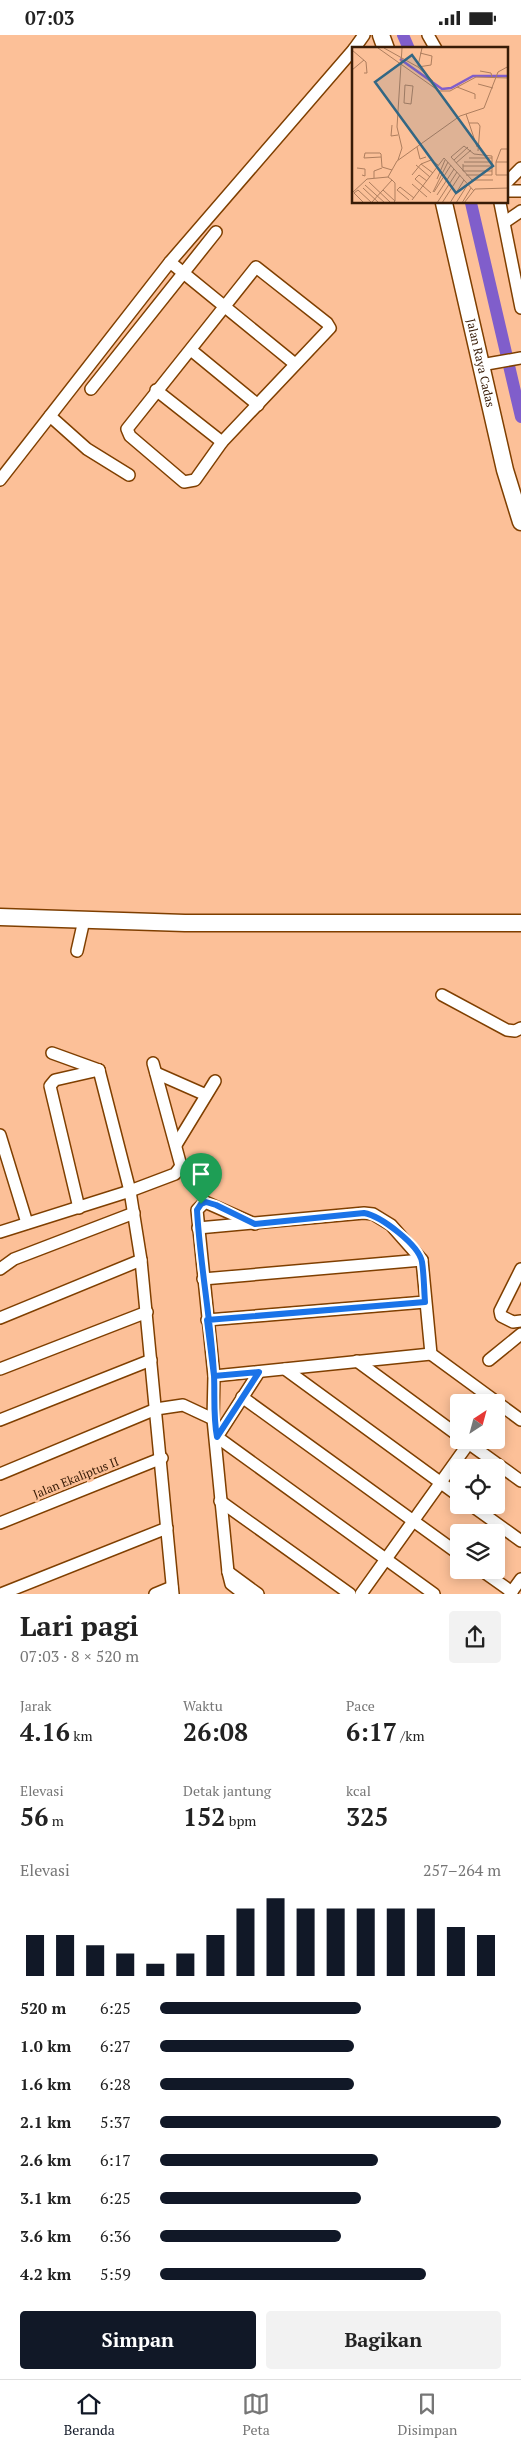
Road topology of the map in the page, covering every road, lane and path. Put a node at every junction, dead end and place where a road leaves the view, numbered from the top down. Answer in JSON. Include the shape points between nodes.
{"nodes":[{"id":1,"x":364,"y":35,"type":"edge"},
{"id":2,"x":381,"y":35,"type":"edge"},
{"id":3,"x":428,"y":35,"type":"edge"},
{"id":4,"x":355,"y":47,"type":"edge"},
{"id":5,"x":385,"y":47,"type":"edge"},
{"id":6,"x":435,"y":47,"type":"edge"},
{"id":7,"x":352,"y":51,"type":"edge"},
{"id":8,"x":521,"y":169,"type":"edge"},
{"id":9,"x":508,"y":181,"type":"edge"},
{"id":10,"x":508,"y":191,"type":"edge"},
{"id":11,"x":521,"y":191,"type":"edge"},
{"id":12,"x":444,"y":204,"type":"edge"},
{"id":13,"x":500,"y":204,"type":"edge"},
{"id":14,"x":521,"y":211,"type":"edge"},
{"id":15,"x":505,"y":222,"type":"junction"},
{"id":16,"x":216,"y":232,"type":"dead end"},
{"id":17,"x":170,"y":262,"type":"junction"},
{"id":18,"x":183,"y":274,"type":"junction"},
{"id":19,"x":224,"y":305,"type":"junction"},
{"id":20,"x":521,"y":308,"type":"edge"},
{"id":21,"x":191,"y":350,"type":"junction"},
{"id":22,"x":521,"y":358,"type":"edge"},
{"id":23,"x":295,"y":364,"type":"junction"},
{"id":24,"x":488,"y":364,"type":"junction"},
{"id":25,"x":91,"y":389,"type":"dead end"},
{"id":26,"x":156,"y":391,"type":"junction"},
{"id":27,"x":258,"y":405,"type":"junction"},
{"id":28,"x":50,"y":417,"type":"junction"},
{"id":29,"x":222,"y":442,"type":"junction"},
{"id":30,"x":129,"y":475,"type":"dead end"},
{"id":31,"x":0,"y":480,"type":"edge"},
{"id":32,"x":521,"y":522,"type":"edge"},
{"id":33,"x":0,"y":917,"type":"edge"},
{"id":34,"x":84,"y":919,"type":"junction"},
{"id":35,"x":521,"y":923,"type":"edge"},
{"id":36,"x":77,"y":951,"type":"dead end"},
{"id":37,"x":442,"y":995,"type":"dead end"},
{"id":38,"x":521,"y":1028,"type":"edge"},
{"id":39,"x":52,"y":1053,"type":"dead end"},
{"id":40,"x":99,"y":1070,"type":"junction"},
{"id":41,"x":215,"y":1081,"type":"dead end"},
{"id":42,"x":206,"y":1095,"type":"junction"},
{"id":43,"x":0,"y":1135,"type":"edge"},
{"id":44,"x":176,"y":1145,"type":"junction"},
{"id":45,"x":130,"y":1191,"type":"junction"},
{"id":46,"x":79,"y":1208,"type":"junction"},
{"id":47,"x":134,"y":1213,"type":"junction"},
{"id":48,"x":27,"y":1223,"type":"junction"},
{"id":49,"x":255,"y":1224,"type":"junction"},
{"id":50,"x":198,"y":1228,"type":"junction"},
{"id":51,"x":0,"y":1232,"type":"edge"},
{"id":52,"x":141,"y":1260,"type":"junction"},
{"id":53,"x":422,"y":1260,"type":"junction"},
{"id":54,"x":0,"y":1269,"type":"edge"},
{"id":55,"x":521,"y":1269,"type":"edge"},
{"id":56,"x":203,"y":1279,"type":"junction"},
{"id":57,"x":425,"y":1302,"type":"junction"},
{"id":58,"x":147,"y":1312,"type":"junction"},
{"id":59,"x":0,"y":1318,"type":"edge"},
{"id":60,"x":207,"y":1320,"type":"junction"},
{"id":61,"x":521,"y":1321,"type":"edge"},
{"id":62,"x":521,"y":1334,"type":"edge"},
{"id":63,"x":431,"y":1354,"type":"junction"},
{"id":64,"x":151,"y":1360,"type":"junction"},
{"id":65,"x":489,"y":1360,"type":"dead end"},
{"id":66,"x":357,"y":1361,"type":"junction"},
{"id":67,"x":0,"y":1369,"type":"edge"},
{"id":68,"x":286,"y":1369,"type":"junction"},
{"id":69,"x":259,"y":1372,"type":"junction"},
{"id":70,"x":214,"y":1376,"type":"junction"},
{"id":71,"x":484,"y":1394,"type":"edge"},
{"id":72,"x":242,"y":1397,"type":"junction"},
{"id":73,"x":156,"y":1409,"type":"junction"},
{"id":74,"x":505,"y":1409,"type":"edge"},
{"id":75,"x":213,"y":1419,"type":"junction"},
{"id":76,"x":0,"y":1420,"type":"edge"},
{"id":77,"x":521,"y":1420,"type":"edge"},
{"id":78,"x":450,"y":1429,"type":"edge"},
{"id":79,"x":217,"y":1437,"type":"junction"},
{"id":80,"x":463,"y":1449,"type":"edge"},
{"id":81,"x":479,"y":1449,"type":"edge"},
{"id":82,"x":162,"y":1458,"type":"junction"},
{"id":83,"x":0,"y":1473,"type":"edge"},
{"id":84,"x":521,"y":1481,"type":"edge"},
{"id":85,"x":440,"y":1483,"type":"junction"},
{"id":86,"x":450,"y":1490,"type":"edge"},
{"id":87,"x":220,"y":1501,"type":"junction"},
{"id":88,"x":484,"y":1514,"type":"edge"},
{"id":89,"x":413,"y":1522,"type":"junction"},
{"id":90,"x":0,"y":1523,"type":"edge"},
{"id":91,"x":167,"y":1528,"type":"junction"},
{"id":92,"x":521,"y":1541,"type":"edge"},
{"id":93,"x":450,"y":1548,"type":"edge"},
{"id":94,"x":387,"y":1559,"type":"junction"},
{"id":95,"x":228,"y":1572,"type":"junction"},
{"id":96,"x":493,"y":1579,"type":"edge"},
{"id":97,"x":521,"y":1579,"type":"edge"},
{"id":98,"x":337,"y":1590,"type":"edge"},
{"id":99,"x":173,"y":1591,"type":"edge"},
{"id":100,"x":511,"y":1593,"type":"edge"},
{"id":101,"x":2,"y":1594,"type":"edge"},
{"id":102,"x":155,"y":1594,"type":"edge"},
{"id":103,"x":244,"y":1594,"type":"edge"},
{"id":104,"x":258,"y":1594,"type":"edge"},
{"id":105,"x":350,"y":1594,"type":"edge"},
{"id":106,"x":361,"y":1594,"type":"edge"},
{"id":107,"x":434,"y":1594,"type":"edge"}],
"edges":[{"from":1,"to":4,"type":"street"},
{"from":2,"to":5,"type":"street"},
{"from":3,"to":6,"type":"street"},
{"from":7,"to":17,"type":"street"},
{"from":8,"to":9,"type":"street"},
{"from":10,"to":11,"type":"street"},
{"from":12,"to":24,"type":"street","name":"Jalan Raya Cadas"},
{"from":13,"to":15,"type":"street"},
{"from":14,"to":15,"type":"street"},
{"from":15,"to":20,"type":"street"},
{"from":16,"to":18,"type":"street"},
{"from":17,"to":18,"type":"street"},
{"from":17,"to":28,"type":"street"},
{"from":18,"to":19,"type":"street"},
{"from":18,"to":25,"type":"street"},
{"from":19,"to":21,"type":"street"},
{"from":19,"to":23,"type":"street"},
{"from":19,"to":23,"type":"street","via":[[256,267],[330,325],[328,331]]},
{"from":21,"to":26,"type":"street"},
{"from":21,"to":27,"type":"street"},
{"from":22,"to":24,"type":"street"},
{"from":23,"to":27,"type":"street"},
{"from":24,"to":32,"type":"street","name":"Jalan Raya Cadas","via":[[505,470]]},
{"from":26,"to":29,"type":"street"},
{"from":26,"to":29,"type":"street","via":[[130,425],[128,433],[184,481],[194,479]]},
{"from":27,"to":29,"type":"street"},
{"from":28,"to":30,"type":"street","via":[[87,449]]},
{"from":28,"to":31,"type":"street"},
{"from":33,"to":34,"type":"street"},
{"from":34,"to":35,"type":"street","via":[[185,923]]},
{"from":34,"to":36,"type":"street"},
{"from":37,"to":38,"type":"street","via":[[507,1030]]},
{"from":39,"to":40,"type":"street"},
{"from":40,"to":45,"type":"street"},
{"from":40,"to":46,"type":"street","via":[[55,1080],[50,1086]]},
{"from":41,"to":42,"type":"street"},
{"from":42,"to":44,"type":"street"},
{"from":42,"to":44,"type":"street","via":[[154,1068]]},
{"from":43,"to":48,"type":"street"},
{"from":44,"to":45,"type":"street","via":[[181,1166],[179,1171]]},
{"from":45,"to":46,"type":"street"},
{"from":45,"to":47,"type":"street"},
{"from":46,"to":48,"type":"street"},
{"from":47,"to":52,"type":"street"},
{"from":47,"to":54,"type":"street","via":[[14,1259]]},
{"from":48,"to":51,"type":"street"},
{"from":49,"to":50,"type":"street"},
{"from":49,"to":50,"type":"street","via":[[206,1202],[197,1210]]},
{"from":49,"to":53,"type":"street","via":[[372,1214],[391,1225]]},
{"from":50,"to":56,"type":"street"},
{"from":52,"to":58,"type":"street"},
{"from":52,"to":59,"type":"street"},
{"from":53,"to":56,"type":"street"},
{"from":53,"to":57,"type":"street"},
{"from":55,"to":61,"type":"street","via":[[500,1311],[506,1321]]},
{"from":56,"to":60,"type":"street"},
{"from":57,"to":60,"type":"street"},
{"from":57,"to":63,"type":"street"},
{"from":58,"to":64,"type":"street"},
{"from":58,"to":67,"type":"street"},
{"from":60,"to":70,"type":"street"},
{"from":62,"to":65,"type":"street"},
{"from":63,"to":66,"type":"street"},
{"from":63,"to":71,"type":"street"},
{"from":64,"to":73,"type":"street"},
{"from":64,"to":76,"type":"street"},
{"from":66,"to":68,"type":"street"},
{"from":66,"to":78,"type":"street"},
{"from":68,"to":69,"type":"street"},
{"from":68,"to":85,"type":"street"},
{"from":69,"to":70,"type":"street"},
{"from":69,"to":72,"type":"street"},
{"from":70,"to":75,"type":"street"},
{"from":72,"to":79,"type":"street"},
{"from":72,"to":89,"type":"street"},
{"from":73,"to":75,"type":"street","via":[[183,1405]]},
{"from":73,"to":82,"type":"street"},
{"from":73,"to":83,"type":"street"},
{"from":74,"to":77,"type":"street"},
{"from":75,"to":79,"type":"street"},
{"from":79,"to":87,"type":"street"},
{"from":79,"to":94,"type":"street"},
{"from":80,"to":85,"type":"street"},
{"from":81,"to":84,"type":"street"},
{"from":82,"to":90,"type":"street","name":"Jalan Ekaliptus II"},
{"from":82,"to":91,"type":"street"},
{"from":85,"to":86,"type":"street"},
{"from":85,"to":89,"type":"street"},
{"from":87,"to":95,"type":"street"},
{"from":87,"to":98,"type":"street"},
{"from":88,"to":92,"type":"street"},
{"from":89,"to":93,"type":"street"},
{"from":89,"to":94,"type":"street"},
{"from":91,"to":99,"type":"street"},
{"from":91,"to":101,"type":"street"},
{"from":94,"to":106,"type":"street"},
{"from":94,"to":107,"type":"street"},
{"from":95,"to":103,"type":"street","via":[[230,1584]]},
{"from":95,"to":104,"type":"street"},
{"from":96,"to":100,"type":"street"},
{"from":97,"to":100,"type":"street"},
{"from":98,"to":105,"type":"street"},
{"from":99,"to":102,"type":"street"}]}
